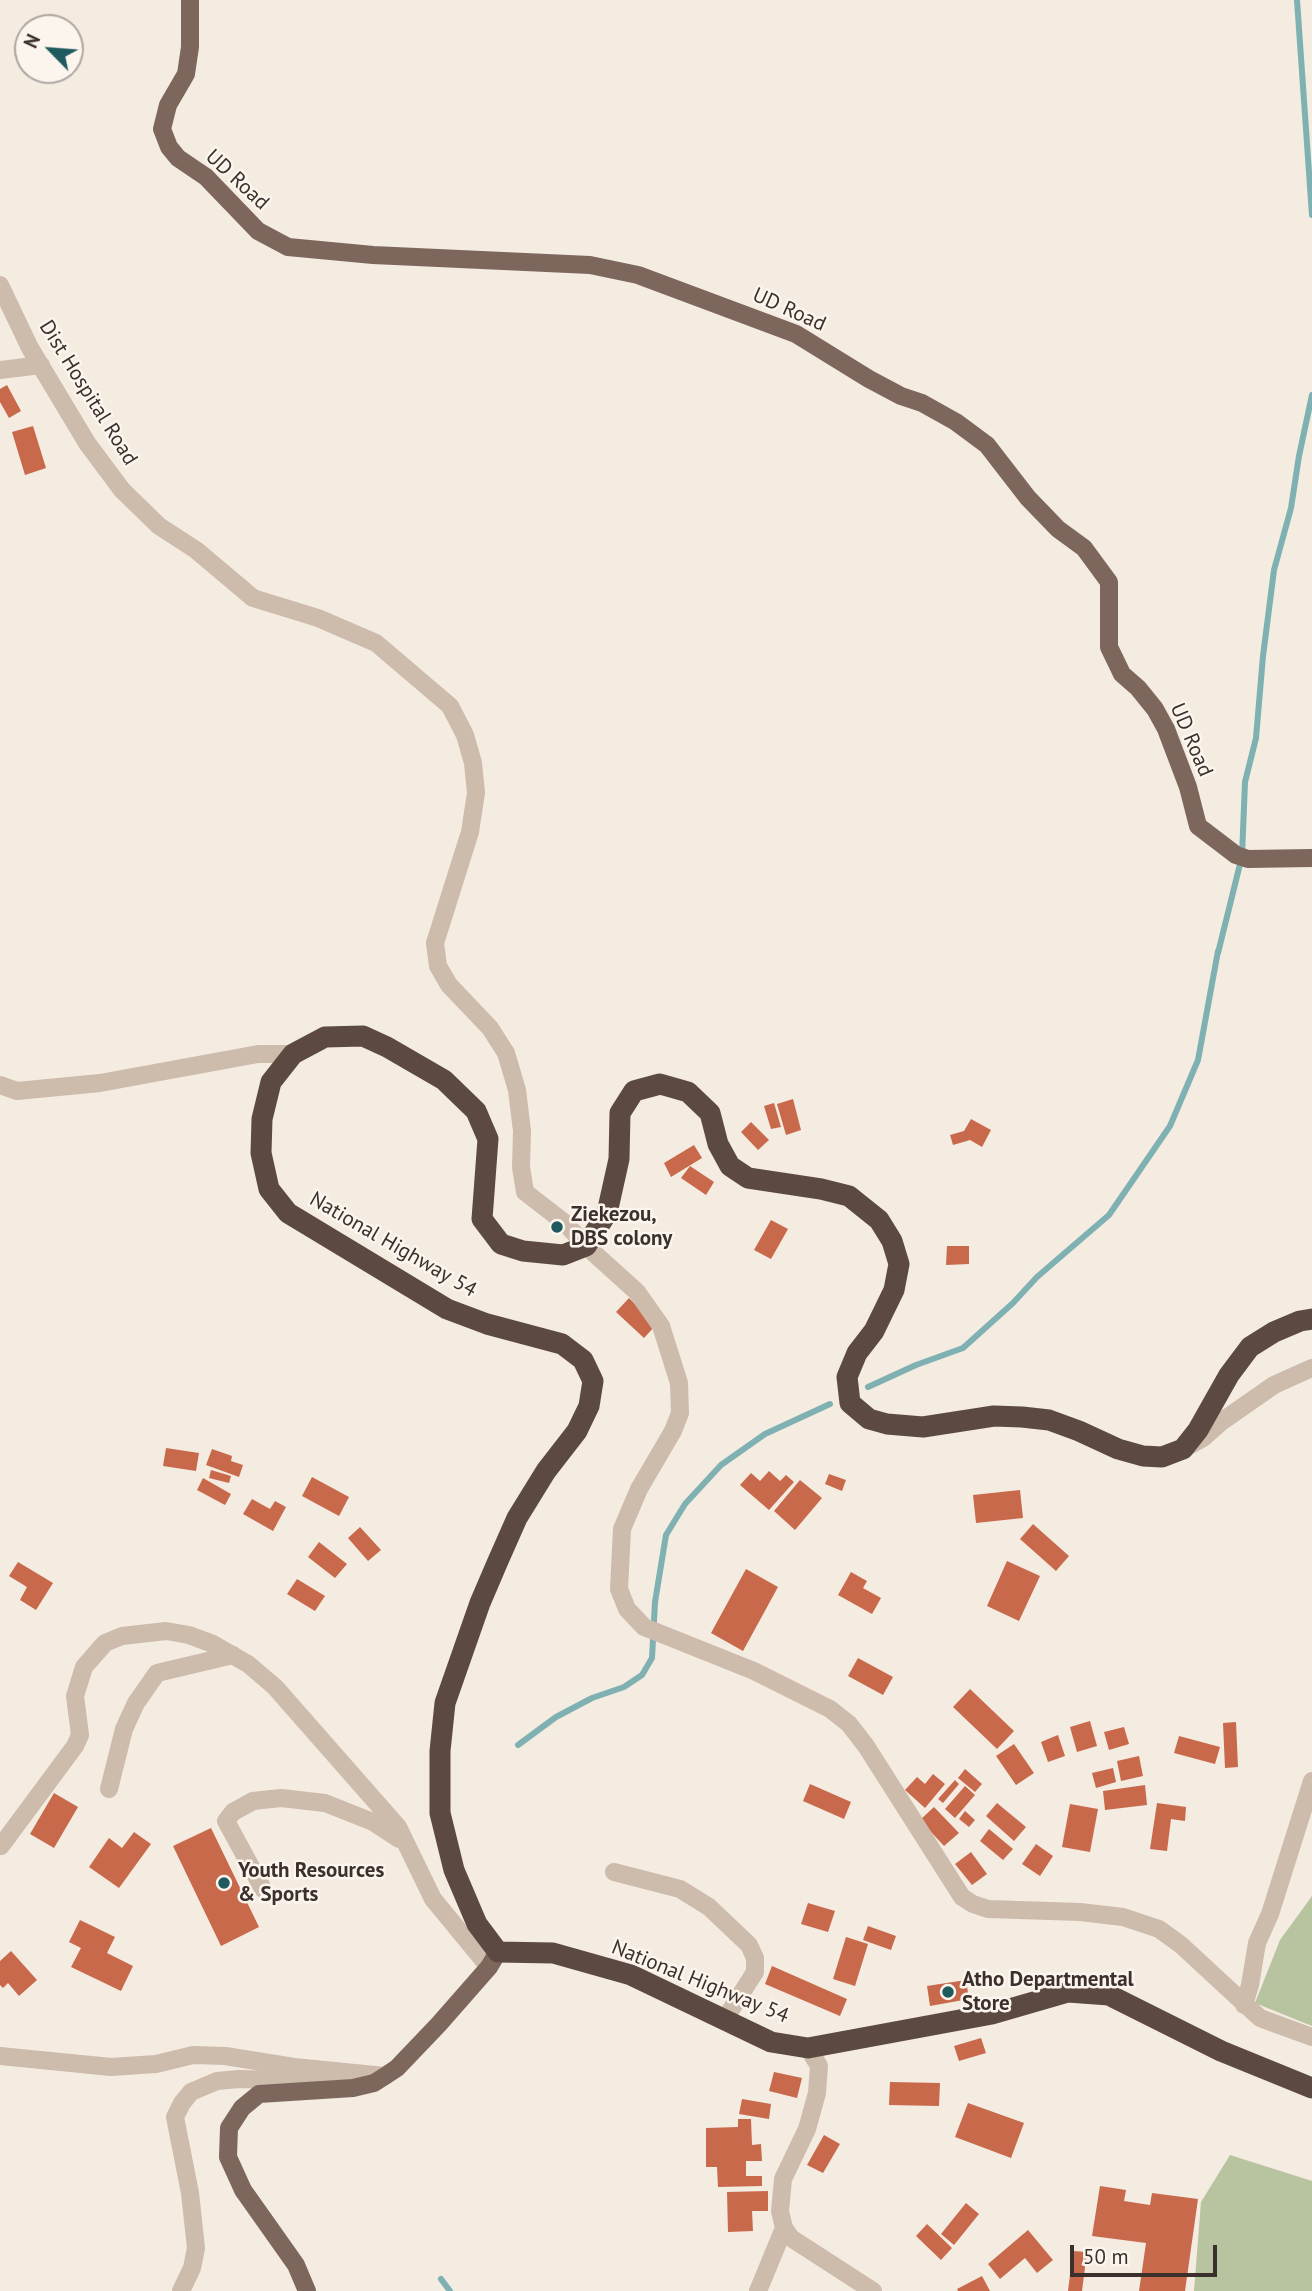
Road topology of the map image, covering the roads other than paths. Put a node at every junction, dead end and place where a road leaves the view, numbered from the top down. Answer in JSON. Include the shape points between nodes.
{"nodes":[{"id":1,"x":190,"y":0,"type":"edge"},
{"id":2,"x":0,"y":285,"type":"edge"},
{"id":3,"x":41,"y":365,"type":"junction"},
{"id":4,"x":0,"y":370,"type":"edge"},
{"id":5,"x":1312,"y":858,"type":"edge"},
{"id":6,"x":293,"y":1054,"type":"junction"},
{"id":7,"x":0,"y":1085,"type":"edge"},
{"id":8,"x":586,"y":1246,"type":"junction"},
{"id":9,"x":1312,"y":1320,"type":"edge"},
{"id":10,"x":1312,"y":1368,"type":"edge"},
{"id":11,"x":1183,"y":1450,"type":"junction"},
{"id":12,"x":233,"y":1655,"type":"junction"},
{"id":13,"x":1312,"y":1781,"type":"edge"},
{"id":14,"x":109,"y":1789,"type":"dead end"},
{"id":15,"x":408,"y":1845,"type":"junction"},
{"id":16,"x":1,"y":1846,"type":"edge"},
{"id":17,"x":614,"y":1872,"type":"dead end"},
{"id":18,"x":263,"y":1889,"type":"dead end"},
{"id":19,"x":494,"y":1959,"type":"junction"},
{"id":20,"x":1244,"y":2005,"type":"junction"},
{"id":21,"x":726,"y":2019,"type":"junction"},
{"id":22,"x":1312,"y":2037,"type":"edge"},
{"id":23,"x":808,"y":2048,"type":"junction"},
{"id":24,"x":0,"y":2056,"type":"edge"},
{"id":25,"x":385,"y":2076,"type":"junction"},
{"id":26,"x":352,"y":2088,"type":"junction"},
{"id":27,"x":1312,"y":2088,"type":"edge"},
{"id":28,"x":784,"y":2228,"type":"junction"},
{"id":29,"x":182,"y":2290,"type":"edge"},
{"id":30,"x":307,"y":2291,"type":"edge"},
{"id":31,"x":758,"y":2291,"type":"edge"},
{"id":32,"x":873,"y":2291,"type":"edge"}],
"edges":[{"from":1,"to":5,"type":"main road","name":"UD Road","via":[[186,74],[168,105],[162,129],[178,158],[206,177],[258,231],[288,247],[590,265],[638,275],[796,334],[869,379],[956,422],[987,445],[1028,498],[1084,548],[1109,582],[1109,647],[1122,674],[1155,709],[1166,729],[1198,826],[1248,859]]},
{"from":2,"to":3,"type":"street","name":"Dist Hospital Road"},
{"from":3,"to":4,"type":"street"},
{"from":3,"to":8,"type":"street","name":"Dist Hospital Road","via":[[115,481],[159,526],[253,598],[318,618],[376,643],[450,706],[465,735],[476,793],[470,832],[435,943],[438,966],[506,1053],[517,1090],[525,1192]]},
{"from":6,"to":7,"type":"street","via":[[247,1056],[100,1083],[18,1091]]},
{"from":6,"to":8,"type":"highway","name":"National Highway 54","via":[[325,1037],[363,1036],[443,1080],[476,1111],[488,1139],[482,1219],[501,1244],[563,1255]]},
{"from":6,"to":19,"type":"highway","name":"National Highway 54","via":[[271,1082],[262,1119],[261,1153],[269,1189],[288,1213],[447,1309],[562,1344],[583,1360],[593,1381],[589,1406],[577,1431],[524,1506],[498,1561],[445,1703],[440,1812],[454,1870]]},
{"from":8,"to":11,"type":"highway","via":[[607,1213],[619,1159],[620,1113],[634,1091],[660,1084],[688,1092],[710,1113],[730,1166],[748,1178],[849,1196],[879,1220],[892,1241],[899,1264],[894,1290],[847,1377],[850,1403],[869,1419],[923,1427],[994,1416],[1022,1417],[1049,1420],[1143,1456],[1162,1457]]},
{"from":8,"to":20,"type":"street","name":"Dist Hospital Road","via":[[637,1292],[661,1326],[680,1391],[677,1422],[622,1529],[619,1589],[627,1609],[643,1627],[754,1671],[830,1709],[849,1724],[962,1897],[988,1909],[1123,1917],[1159,1929]]},
{"from":9,"to":11,"type":"highway","via":[[1274,1332],[1250,1347]]},
{"from":10,"to":11,"type":"street","via":[[1274,1385]]},
{"from":12,"to":14,"type":"street","via":[[157,1673],[124,1729]]},
{"from":12,"to":15,"type":"street","via":[[275,1687],[398,1827]]},
{"from":12,"to":16,"type":"street","via":[[189,1635],[166,1631],[122,1636],[105,1643],[79,1679],[75,1696],[80,1735],[75,1746]]},
{"from":13,"to":20,"type":"street","via":[[1257,1943]]},
{"from":15,"to":18,"type":"street","via":[[373,1822],[325,1803],[281,1798],[253,1801],[226,1821]]},
{"from":15,"to":19,"type":"street","via":[[433,1899]]},
{"from":17,"to":21,"type":"street","via":[[680,1889],[709,1907],[749,1945],[755,1972]]},
{"from":19,"to":21,"type":"highway","name":"National Highway 54","via":[[553,1953],[631,1975]]},
{"from":19,"to":25,"type":"main road","via":[[420,2045]]},
{"from":20,"to":22,"type":"street","name":"Dist Hospital Road","via":[[1260,2018]]},
{"from":21,"to":23,"type":"highway","name":"National Highway 54","via":[[771,2042]]},
{"from":23,"to":27,"type":"highway","name":"National Highway 54","via":[[992,2014],[1068,1992],[1109,1995],[1221,2051]]},
{"from":23,"to":28,"type":"street","via":[[818,2066],[817,2093],[807,2129],[783,2179],[780,2211]]},
{"from":24,"to":25,"type":"street","via":[[111,2067],[156,2064],[193,2055],[225,2056]]},
{"from":25,"to":26,"type":"main road"},
{"from":26,"to":29,"type":"street","via":[[239,2079],[217,2081],[191,2092],[175,2117],[196,2248]]},
{"from":26,"to":30,"type":"main road","via":[[259,2094],[229,2127],[228,2157],[243,2190],[296,2265]]},
{"from":28,"to":31,"type":"street"},
{"from":28,"to":32,"type":"street","via":[[799,2244]]}]}
